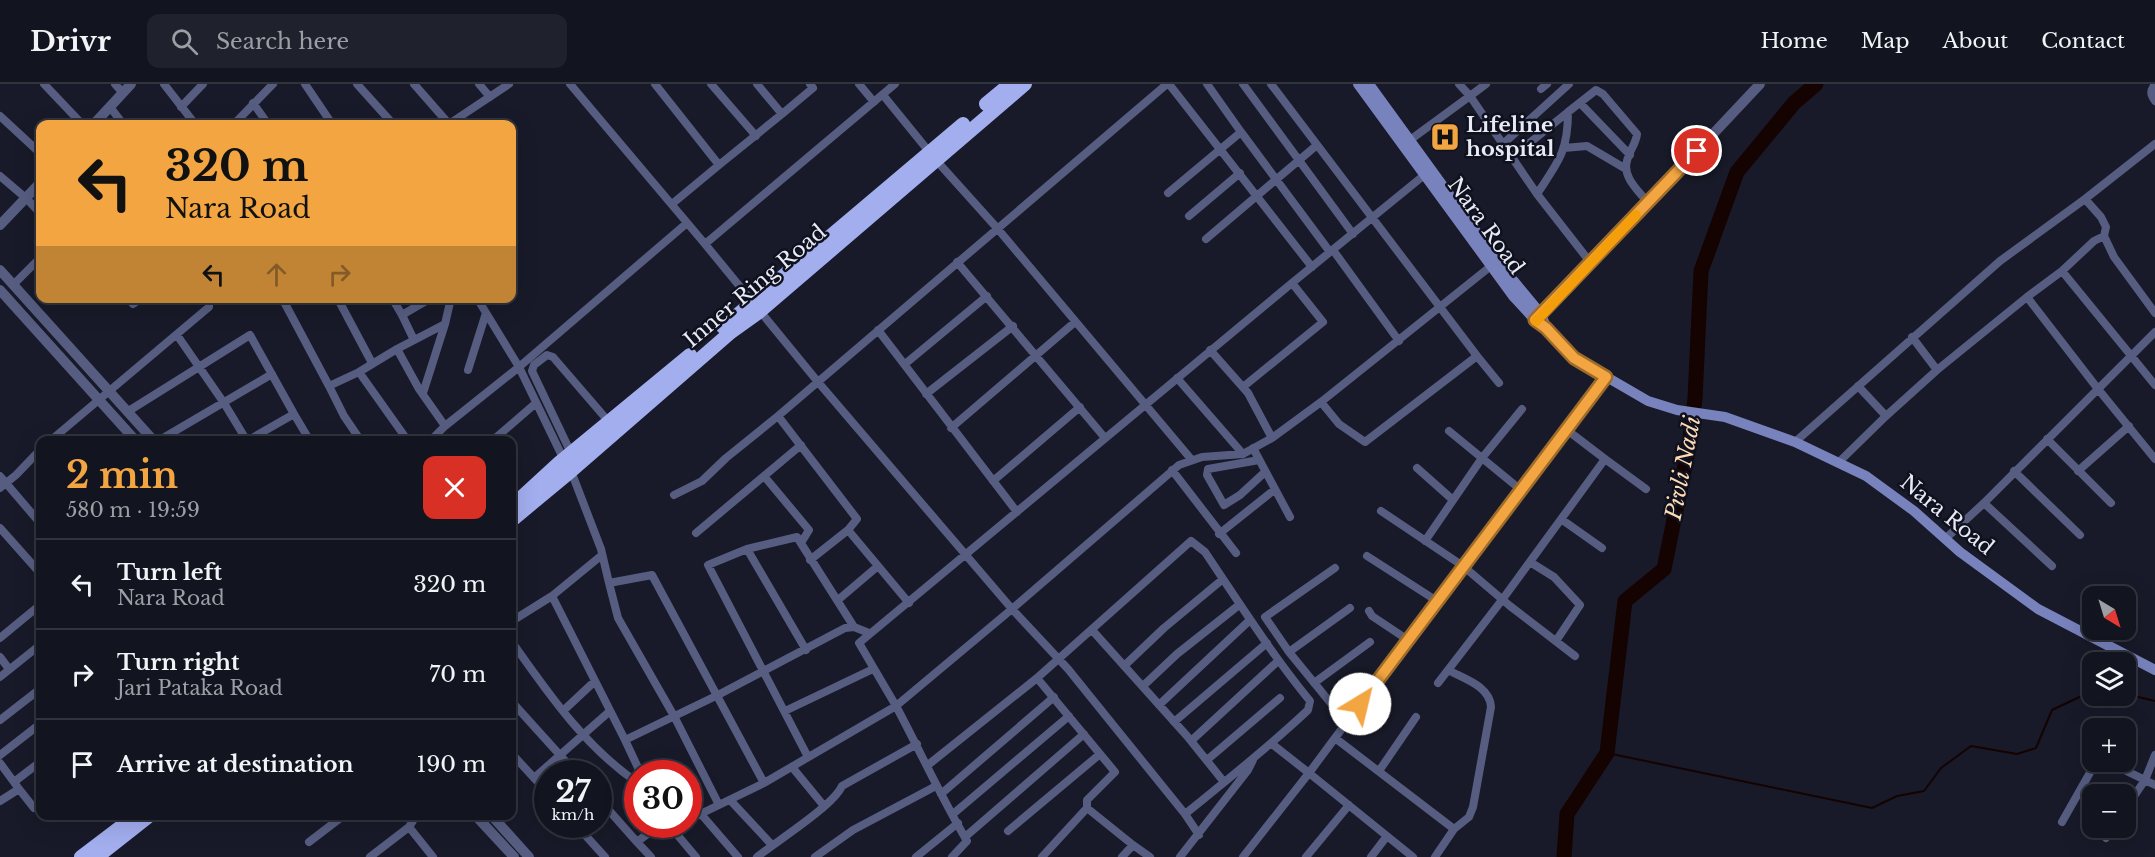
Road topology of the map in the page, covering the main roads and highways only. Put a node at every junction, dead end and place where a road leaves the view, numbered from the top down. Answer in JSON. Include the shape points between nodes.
{"nodes":[{"id":1,"x":1010,"y":84,"type":"edge"},
{"id":2,"x":1025,"y":84,"type":"edge"},
{"id":3,"x":1358,"y":84,"type":"edge"},
{"id":4,"x":1368,"y":84,"type":"edge"},
{"id":5,"x":932,"y":155,"type":"junction"},
{"id":6,"x":1428,"y":172,"type":"junction"},
{"id":7,"x":756,"y":308,"type":"junction"},
{"id":8,"x":1538,"y":317,"type":"junction"},
{"id":9,"x":568,"y":461,"type":"junction"},
{"id":10,"x":516,"y":503,"type":"edge"},
{"id":11,"x":516,"y":516,"type":"edge"},
{"id":12,"x":2155,"y":670,"type":"edge"},
{"id":13,"x":130,"y":820,"type":"edge"},
{"id":14,"x":143,"y":820,"type":"edge"},
{"id":15,"x":81,"y":857,"type":"edge"},
{"id":16,"x":97,"y":857,"type":"edge"}],
"edges":[{"from":1,"to":5,"type":"highway","name":"Inner Ring Road"},
{"from":2,"to":5,"type":"highway","name":"Inner Ring Road"},
{"from":3,"to":6,"type":"main road","name":"Nara Road"},
{"from":4,"to":6,"type":"main road","name":"Nara Road","via":[[1410,140]]},
{"from":5,"to":7,"type":"highway","name":"Inner Ring Road"},
{"from":6,"to":8,"type":"main road","name":"Nara Road"},
{"from":6,"to":8,"type":"main road","name":"Nara Road","via":[[1513,296]]},
{"from":7,"to":9,"type":"highway","name":"Inner Ring Road"},
{"from":7,"to":9,"type":"highway","name":"Inner Ring Road","via":[[609,422]]},
{"from":8,"to":12,"type":"main road","name":"Nara Road","via":[[1574,358],[1648,401],[1725,417],[1795,442],[1866,476],[2038,609]]},
{"from":9,"to":10,"type":"highway","name":"Inner Ring Road"},
{"from":9,"to":11,"type":"highway","name":"Inner Ring Road"},
{"from":13,"to":15,"type":"highway"},
{"from":14,"to":16,"type":"highway"}]}
